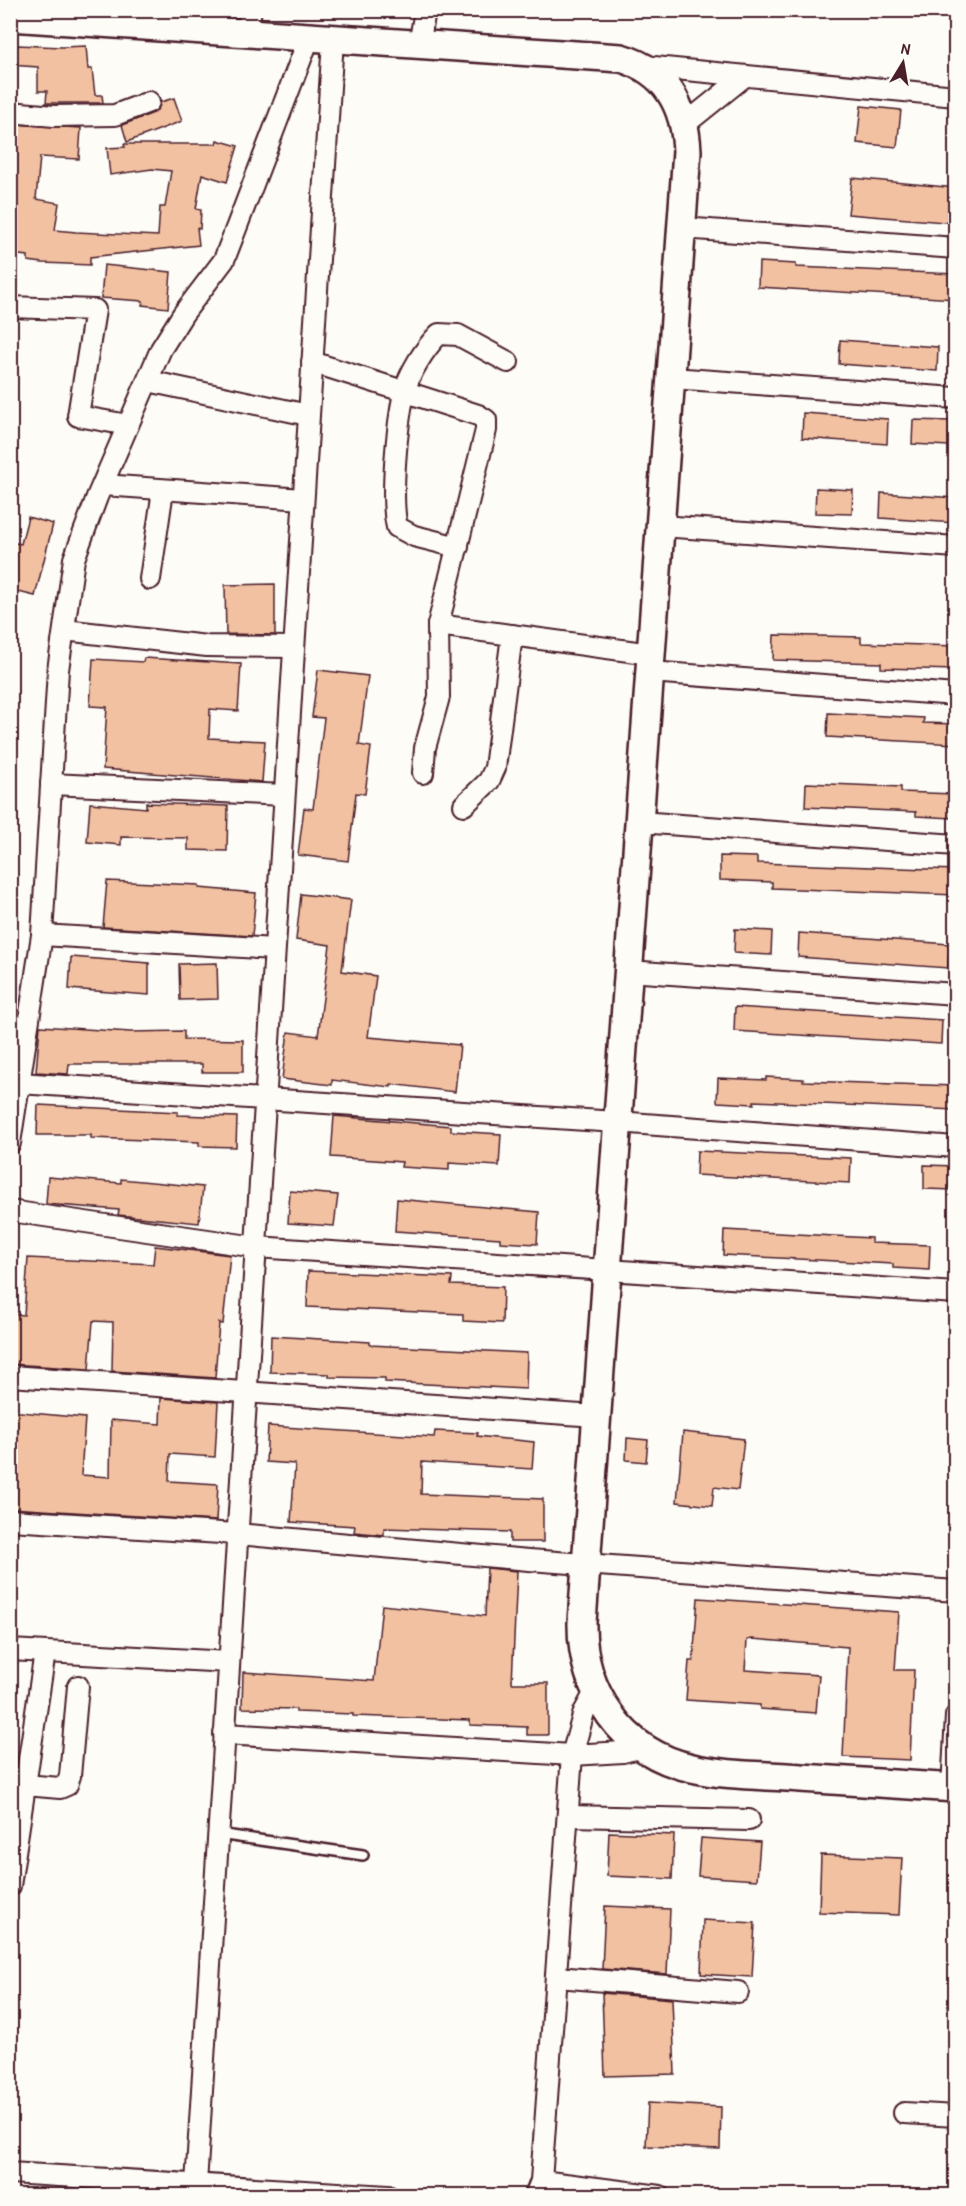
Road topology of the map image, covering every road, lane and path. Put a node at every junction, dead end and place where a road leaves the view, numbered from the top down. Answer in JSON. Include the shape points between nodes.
{"nodes":[{"id":1,"x":425,"y":10,"type":"edge"},
{"id":2,"x":10,"y":17,"type":"edge"},
{"id":3,"x":133,"y":18,"type":"edge"},
{"id":4,"x":249,"y":22,"type":"edge"},
{"id":5,"x":321,"y":39,"type":"junction"},
{"id":6,"x":419,"y":46,"type":"junction"},
{"id":7,"x":644,"y":66,"type":"junction"},
{"id":8,"x":745,"y":76,"type":"junction"},
{"id":9,"x":956,"y":96,"type":"edge"},
{"id":10,"x":149,"y":102,"type":"dead end"},
{"id":11,"x":10,"y":112,"type":"edge"},
{"id":12,"x":684,"y":125,"type":"junction"},
{"id":13,"x":682,"y":228,"type":"junction"},
{"id":14,"x":956,"y":248,"type":"edge"},
{"id":15,"x":10,"y":307,"type":"edge"},
{"id":16,"x":312,"y":362,"type":"junction"},
{"id":17,"x":508,"y":362,"type":"dead end"},
{"id":18,"x":671,"y":378,"type":"junction"},
{"id":19,"x":148,"y":381,"type":"junction"},
{"id":20,"x":404,"y":392,"type":"junction"},
{"id":21,"x":956,"y":398,"type":"edge"},
{"id":22,"x":308,"y":415,"type":"junction"},
{"id":23,"x":128,"y":425,"type":"junction"},
{"id":24,"x":103,"y":485,"type":"junction"},
{"id":25,"x":164,"y":490,"type":"junction"},
{"id":26,"x":303,"y":499,"type":"junction"},
{"id":27,"x":661,"y":526,"type":"junction"},
{"id":28,"x":458,"y":547,"type":"junction"},
{"id":29,"x":956,"y":547,"type":"edge"},
{"id":30,"x":150,"y":579,"type":"dead end"},
{"id":31,"x":438,"y":625,"type":"junction"},
{"id":32,"x":64,"y":630,"type":"junction"},
{"id":33,"x":512,"y":635,"type":"junction"},
{"id":34,"x":294,"y":647,"type":"junction"},
{"id":35,"x":650,"y":663,"type":"junction"},
{"id":36,"x":956,"y":695,"type":"edge"},
{"id":37,"x":423,"y":773,"type":"dead end"},
{"id":38,"x":51,"y":784,"type":"junction"},
{"id":39,"x":284,"y":795,"type":"junction"},
{"id":40,"x":464,"y":805,"type":"dead end"},
{"id":41,"x":639,"y":822,"type":"junction"},
{"id":42,"x":956,"y":845,"type":"edge"},
{"id":43,"x":42,"y":935,"type":"junction"},
{"id":44,"x":274,"y":949,"type":"junction"},
{"id":45,"x":628,"y":971,"type":"junction"},
{"id":46,"x":956,"y":994,"type":"edge"},
{"id":47,"x":19,"y":1083,"type":"junction"},
{"id":48,"x":265,"y":1098,"type":"junction"},
{"id":49,"x":12,"y":1119,"type":"edge"},
{"id":50,"x":617,"y":1122,"type":"junction"},
{"id":51,"x":10,"y":1143,"type":"edge"},
{"id":52,"x":956,"y":1147,"type":"edge"},
{"id":53,"x":10,"y":1211,"type":"edge"},
{"id":54,"x":256,"y":1247,"type":"junction"},
{"id":55,"x":606,"y":1268,"type":"junction"},
{"id":56,"x":956,"y":1293,"type":"edge"},
{"id":57,"x":10,"y":1376,"type":"edge"},
{"id":58,"x":246,"y":1392,"type":"junction"},
{"id":59,"x":596,"y":1416,"type":"junction"},
{"id":60,"x":10,"y":1520,"type":"edge"},
{"id":61,"x":237,"y":1534,"type":"junction"},
{"id":62,"x":587,"y":1562,"type":"junction"},
{"id":63,"x":956,"y":1591,"type":"edge"},
{"id":64,"x":10,"y":1650,"type":"edge"},
{"id":65,"x":45,"y":1652,"type":"junction"},
{"id":66,"x":229,"y":1662,"type":"junction"},
{"id":67,"x":78,"y":1686,"type":"dead end"},
{"id":68,"x":595,"y":1692,"type":"junction"},
{"id":69,"x":956,"y":1716,"type":"edge"},
{"id":70,"x":225,"y":1734,"type":"junction"},
{"id":71,"x":642,"y":1747,"type":"junction"},
{"id":72,"x":572,"y":1755,"type":"junction"},
{"id":73,"x":26,"y":1785,"type":"junction"},
{"id":74,"x":954,"y":1788,"type":"edge"},
{"id":75,"x":569,"y":1816,"type":"junction"},
{"id":76,"x":748,"y":1820,"type":"dead end"},
{"id":77,"x":218,"y":1834,"type":"junction"},
{"id":78,"x":363,"y":1855,"type":"dead end"},
{"id":79,"x":10,"y":1886,"type":"edge"},
{"id":80,"x":557,"y":1977,"type":"junction"},
{"id":81,"x":738,"y":1992,"type":"dead end"},
{"id":82,"x":904,"y":2114,"type":"dead end"},
{"id":83,"x":956,"y":2116,"type":"edge"},
{"id":84,"x":10,"y":2173,"type":"edge"},
{"id":85,"x":196,"y":2184,"type":"junction"},
{"id":86,"x":538,"y":2188,"type":"edge"},
{"id":87,"x":388,"y":2196,"type":"edge"},
{"id":88,"x":660,"y":2196,"type":"edge"}],
"edges":[{"from":1,"to":6,"type":"street"},
{"from":2,"to":3,"type":"main road"},
{"from":3,"to":4,"type":"main road"},
{"from":4,"to":5,"type":"main road"},
{"from":5,"to":6,"type":"main road"},
{"from":5,"to":16,"type":"street"},
{"from":5,"to":19,"type":"street","via":[[224,260],[161,349]]},
{"from":6,"to":7,"type":"main road","via":[[621,58]]},
{"from":7,"to":8,"type":"street"},
{"from":7,"to":12,"type":"main road","via":[[672,94]]},
{"from":8,"to":9,"type":"street"},
{"from":8,"to":12,"type":"street"},
{"from":10,"to":11,"type":"street","via":[[115,115]]},
{"from":12,"to":13,"type":"main road","via":[[687,151]]},
{"from":13,"to":14,"type":"street"},
{"from":13,"to":18,"type":"main road"},
{"from":15,"to":23,"type":"street","via":[[95,310],[78,416]]},
{"from":16,"to":20,"type":"street"},
{"from":16,"to":22,"type":"street"},
{"from":17,"to":20,"type":"street","via":[[458,335],[439,334],[428,346]]},
{"from":18,"to":21,"type":"street"},
{"from":18,"to":27,"type":"main road"},
{"from":19,"to":22,"type":"street"},
{"from":19,"to":23,"type":"street"},
{"from":20,"to":28,"type":"street","via":[[394,488],[397,527],[414,536]]},
{"from":20,"to":28,"type":"street","via":[[486,420]]},
{"from":22,"to":26,"type":"street"},
{"from":23,"to":24,"type":"street"},
{"from":24,"to":25,"type":"street"},
{"from":24,"to":32,"type":"street","via":[[74,559]]},
{"from":25,"to":26,"type":"street"},
{"from":25,"to":30,"type":"street"},
{"from":26,"to":34,"type":"street"},
{"from":27,"to":29,"type":"street"},
{"from":27,"to":35,"type":"main road"},
{"from":28,"to":31,"type":"street"},
{"from":31,"to":33,"type":"street"},
{"from":31,"to":37,"type":"street","via":[[438,703],[425,748]]},
{"from":32,"to":34,"type":"street","via":[[207,646]]},
{"from":32,"to":38,"type":"street"},
{"from":33,"to":35,"type":"street"},
{"from":33,"to":40,"type":"street","via":[[495,768],[489,781]]},
{"from":34,"to":39,"type":"street"},
{"from":35,"to":36,"type":"street"},
{"from":35,"to":41,"type":"main road"},
{"from":38,"to":39,"type":"street"},
{"from":38,"to":43,"type":"street"},
{"from":39,"to":44,"type":"street"},
{"from":41,"to":42,"type":"street"},
{"from":41,"to":45,"type":"main road"},
{"from":43,"to":44,"type":"street"},
{"from":43,"to":47,"type":"street"},
{"from":44,"to":48,"type":"street"},
{"from":45,"to":46,"type":"street"},
{"from":45,"to":50,"type":"main road"},
{"from":47,"to":48,"type":"street"},
{"from":47,"to":49,"type":"street"},
{"from":48,"to":50,"type":"street"},
{"from":48,"to":54,"type":"street"},
{"from":49,"to":51,"type":"street"},
{"from":50,"to":52,"type":"street"},
{"from":50,"to":55,"type":"main road"},
{"from":53,"to":54,"type":"street"},
{"from":54,"to":55,"type":"street"},
{"from":54,"to":58,"type":"street"},
{"from":55,"to":56,"type":"street"},
{"from":55,"to":59,"type":"main road"},
{"from":57,"to":58,"type":"street"},
{"from":58,"to":59,"type":"street"},
{"from":58,"to":61,"type":"street"},
{"from":59,"to":62,"type":"main road"},
{"from":60,"to":61,"type":"street"},
{"from":61,"to":62,"type":"street"},
{"from":61,"to":66,"type":"street"},
{"from":62,"to":63,"type":"street"},
{"from":62,"to":68,"type":"main road","via":[[582,1639]]},
{"from":64,"to":65,"type":"street"},
{"from":65,"to":66,"type":"street"},
{"from":65,"to":73,"type":"street"},
{"from":66,"to":70,"type":"street"},
{"from":67,"to":73,"type":"street","via":[[67,1785]]},
{"from":68,"to":71,"type":"main road","via":[[615,1722]]},
{"from":68,"to":72,"type":"street","via":[[584,1712]]},
{"from":69,"to":74,"type":"street"},
{"from":70,"to":72,"type":"street"},
{"from":70,"to":77,"type":"street"},
{"from":71,"to":72,"type":"street"},
{"from":71,"to":74,"type":"main road","via":[[693,1769]]},
{"from":72,"to":75,"type":"street"},
{"from":73,"to":79,"type":"street"},
{"from":75,"to":76,"type":"street"},
{"from":75,"to":80,"type":"street"},
{"from":77,"to":78,"type":"lane"},
{"from":77,"to":85,"type":"street"},
{"from":80,"to":81,"type":"street"},
{"from":80,"to":86,"type":"street"},
{"from":82,"to":83,"type":"street"},
{"from":84,"to":85,"type":"street"},
{"from":85,"to":87,"type":"street"},
{"from":86,"to":88,"type":"street"}]}
